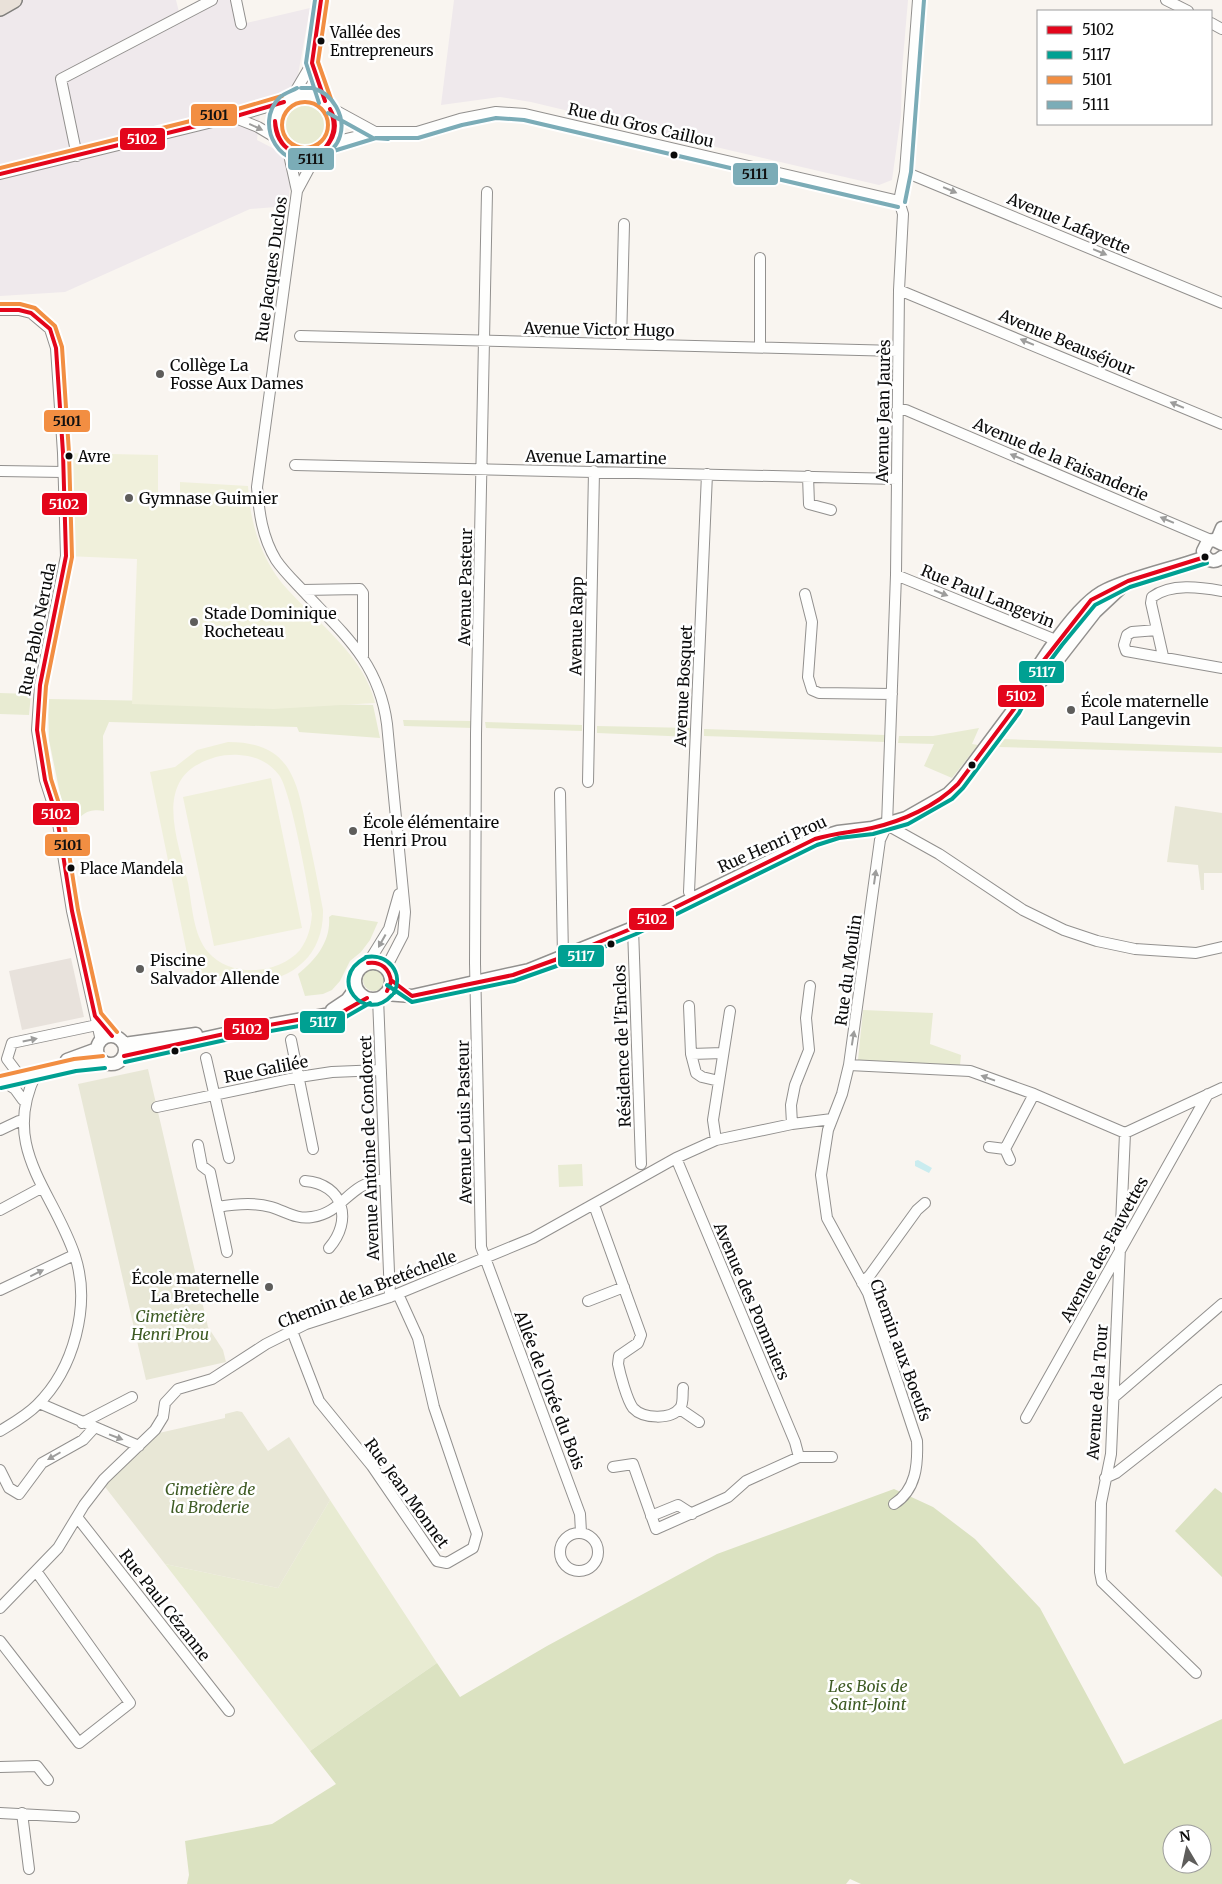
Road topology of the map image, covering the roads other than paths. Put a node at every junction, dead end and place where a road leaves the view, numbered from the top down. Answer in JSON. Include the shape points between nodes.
{"nodes":[{"id":1,"x":14,"y":0,"type":"edge"},
{"id":2,"x":212,"y":0,"type":"edge"},
{"id":3,"x":236,"y":0,"type":"edge"},
{"id":4,"x":321,"y":0,"type":"edge"},
{"id":5,"x":918,"y":0,"type":"edge"},
{"id":6,"x":1166,"y":0,"type":"edge"},
{"id":7,"x":0,"y":8,"type":"edge"},
{"id":8,"x":1186,"y":10,"type":"edge"},
{"id":9,"x":241,"y":24,"type":"dead end"},
{"id":10,"x":312,"y":62,"type":"junction"},
{"id":11,"x":288,"y":99,"type":"junction"},
{"id":12,"x":328,"y":105,"type":"junction"},
{"id":13,"x":233,"y":117,"type":"junction"},
{"id":14,"x":375,"y":132,"type":"junction"},
{"id":15,"x":278,"y":139,"type":"junction"},
{"id":16,"x":288,"y":150,"type":"junction"},
{"id":17,"x":322,"y":150,"type":"junction"},
{"id":18,"x":77,"y":156,"type":"junction"},
{"id":19,"x":905,"y":172,"type":"junction"},
{"id":20,"x":0,"y":174,"type":"edge"},
{"id":21,"x":298,"y":191,"type":"junction"},
{"id":22,"x":487,"y":192,"type":"dead end"},
{"id":23,"x":899,"y":201,"type":"junction"},
{"id":24,"x":624,"y":224,"type":"dead end"},
{"id":25,"x":760,"y":258,"type":"dead end"},
{"id":26,"x":899,"y":290,"type":"junction"},
{"id":27,"x":1222,"y":303,"type":"edge"},
{"id":28,"x":0,"y":310,"type":"edge"},
{"id":29,"x":300,"y":336,"type":"dead end"},
{"id":30,"x":484,"y":341,"type":"junction"},
{"id":31,"x":621,"y":344,"type":"junction"},
{"id":32,"x":760,"y":347,"type":"junction"},
{"id":33,"x":898,"y":351,"type":"junction"},
{"id":34,"x":897,"y":410,"type":"junction"},
{"id":35,"x":1222,"y":424,"type":"edge"},
{"id":36,"x":295,"y":464,"type":"dead end"},
{"id":37,"x":482,"y":469,"type":"junction"},
{"id":38,"x":0,"y":471,"type":"edge"},
{"id":39,"x":63,"y":472,"type":"junction"},
{"id":40,"x":594,"y":472,"type":"junction"},
{"id":41,"x":707,"y":474,"type":"junction"},
{"id":42,"x":808,"y":476,"type":"junction"},
{"id":43,"x":897,"y":478,"type":"junction"},
{"id":44,"x":831,"y":510,"type":"dead end"},
{"id":45,"x":1222,"y":528,"type":"edge"},
{"id":46,"x":1219,"y":542,"type":"edge"},
{"id":47,"x":1216,"y":559,"type":"edge"},
{"id":48,"x":896,"y":574,"type":"junction"},
{"id":49,"x":303,"y":590,"type":"junction"},
{"id":50,"x":1222,"y":591,"type":"edge"},
{"id":51,"x":805,"y":594,"type":"dead end"},
{"id":52,"x":1156,"y":630,"type":"junction"},
{"id":53,"x":1063,"y":643,"type":"junction"},
{"id":54,"x":363,"y":656,"type":"junction"},
{"id":55,"x":1163,"y":656,"type":"junction"},
{"id":56,"x":1222,"y":668,"type":"edge"},
{"id":57,"x":892,"y":694,"type":"junction"},
{"id":58,"x":588,"y":782,"type":"dead end"},
{"id":59,"x":560,"y":793,"type":"dead end"},
{"id":60,"x":887,"y":825,"type":"junction"},
{"id":61,"x":401,"y":878,"type":"junction"},
{"id":62,"x":693,"y":898,"type":"junction"},
{"id":63,"x":633,"y":928,"type":"junction"},
{"id":64,"x":1222,"y":947,"type":"edge"},
{"id":65,"x":563,"y":957,"type":"junction"},
{"id":66,"x":368,"y":963,"type":"junction"},
{"id":67,"x":388,"y":974,"type":"junction"},
{"id":68,"x":476,"y":983,"type":"junction"},
{"id":69,"x":810,"y":986,"type":"dead end"},
{"id":70,"x":356,"y":988,"type":"junction"},
{"id":71,"x":412,"y":996,"type":"junction"},
{"id":72,"x":376,"y":997,"type":"junction"},
{"id":73,"x":689,"y":1006,"type":"dead end"},
{"id":74,"x":730,"y":1011,"type":"dead end"},
{"id":75,"x":325,"y":1014,"type":"junction"},
{"id":76,"x":96,"y":1020,"type":"junction"},
{"id":77,"x":291,"y":1040,"type":"dead end"},
{"id":78,"x":103,"y":1042,"type":"junction"},
{"id":79,"x":124,"y":1050,"type":"junction"},
{"id":80,"x":691,"y":1054,"type":"junction"},
{"id":81,"x":723,"y":1054,"type":"junction"},
{"id":82,"x":4,"y":1056,"type":"edge"},
{"id":83,"x":206,"y":1058,"type":"dead end"},
{"id":84,"x":104,"y":1062,"type":"junction"},
{"id":85,"x":849,"y":1065,"type":"junction"},
{"id":86,"x":381,"y":1070,"type":"junction"},
{"id":87,"x":16,"y":1071,"type":"junction"},
{"id":88,"x":36,"y":1074,"type":"junction"},
{"id":89,"x":299,"y":1078,"type":"junction"},
{"id":90,"x":1,"y":1079,"type":"edge"},
{"id":91,"x":719,"y":1080,"type":"junction"},
{"id":92,"x":1222,"y":1088,"type":"edge"},
{"id":93,"x":215,"y":1094,"type":"junction"},
{"id":94,"x":1034,"y":1094,"type":"junction"},
{"id":95,"x":1208,"y":1094,"type":"junction"},
{"id":96,"x":22,"y":1100,"type":"junction"},
{"id":97,"x":157,"y":1106,"type":"dead end"},
{"id":98,"x":832,"y":1118,"type":"junction"},
{"id":99,"x":19,"y":1121,"type":"junction"},
{"id":100,"x":792,"y":1124,"type":"junction"},
{"id":101,"x":0,"y":1130,"type":"edge"},
{"id":102,"x":1125,"y":1133,"type":"junction"},
{"id":103,"x":716,"y":1140,"type":"junction"},
{"id":104,"x":198,"y":1146,"type":"dead end"},
{"id":105,"x":989,"y":1147,"type":"dead end"},
{"id":106,"x":1005,"y":1149,"type":"junction"},
{"id":107,"x":312,"y":1150,"type":"dead end"},
{"id":108,"x":228,"y":1158,"type":"dead end"},
{"id":109,"x":676,"y":1158,"type":"junction"},
{"id":110,"x":1010,"y":1160,"type":"dead end"},
{"id":111,"x":641,"y":1164,"type":"dead end"},
{"id":112,"x":385,"y":1179,"type":"junction"},
{"id":113,"x":305,"y":1181,"type":"dead end"},
{"id":114,"x":41,"y":1188,"type":"junction"},
{"id":115,"x":925,"y":1203,"type":"dead end"},
{"id":116,"x":340,"y":1204,"type":"junction"},
{"id":117,"x":594,"y":1205,"type":"junction"},
{"id":118,"x":218,"y":1207,"type":"junction"},
{"id":119,"x":0,"y":1210,"type":"edge"},
{"id":120,"x":329,"y":1248,"type":"dead end"},
{"id":121,"x":1120,"y":1251,"type":"junction"},
{"id":122,"x":227,"y":1252,"type":"dead end"},
{"id":123,"x":74,"y":1255,"type":"junction"},
{"id":124,"x":485,"y":1260,"type":"junction"},
{"id":125,"x":862,"y":1283,"type":"junction"},
{"id":126,"x":624,"y":1287,"type":"junction"},
{"id":127,"x":0,"y":1290,"type":"edge"},
{"id":128,"x":394,"y":1296,"type":"junction"},
{"id":129,"x":588,"y":1301,"type":"dead end"},
{"id":130,"x":1222,"y":1304,"type":"edge"},
{"id":131,"x":292,"y":1331,"type":"junction"},
{"id":132,"x":683,"y":1388,"type":"dead end"},
{"id":133,"x":1222,"y":1390,"type":"edge"},
{"id":134,"x":132,"y":1397,"type":"dead end"},
{"id":135,"x":1113,"y":1398,"type":"junction"},
{"id":136,"x":39,"y":1403,"type":"junction"},
{"id":137,"x":680,"y":1409,"type":"junction"},
{"id":138,"x":1026,"y":1418,"type":"dead end"},
{"id":139,"x":699,"y":1422,"type":"dead end"},
{"id":140,"x":82,"y":1423,"type":"junction"},
{"id":141,"x":94,"y":1428,"type":"junction"},
{"id":142,"x":0,"y":1431,"type":"edge"},
{"id":143,"x":139,"y":1446,"type":"junction"},
{"id":144,"x":799,"y":1457,"type":"junction"},
{"id":145,"x":832,"y":1457,"type":"dead end"},
{"id":146,"x":613,"y":1467,"type":"dead end"},
{"id":147,"x":0,"y":1470,"type":"edge"},
{"id":148,"x":1105,"y":1478,"type":"junction"},
{"id":149,"x":894,"y":1504,"type":"dead end"},
{"id":150,"x":78,"y":1517,"type":"junction"},
{"id":151,"x":581,"y":1532,"type":"dead end"},
{"id":152,"x":36,"y":1571,"type":"junction"},
{"id":153,"x":0,"y":1608,"type":"edge"},
{"id":154,"x":0,"y":1641,"type":"edge"},
{"id":155,"x":1196,"y":1673,"type":"dead end"},
{"id":156,"x":229,"y":1711,"type":"dead end"},
{"id":157,"x":0,"y":1767,"type":"edge"},
{"id":158,"x":48,"y":1780,"type":"dead end"},
{"id":159,"x":0,"y":1813,"type":"edge"},
{"id":160,"x":22,"y":1813,"type":"junction"},
{"id":161,"x":74,"y":1817,"type":"dead end"},
{"id":162,"x":29,"y":1869,"type":"dead end"}],
"edges":[{"from":1,"to":7,"type":"main road"},
{"from":2,"to":18,"type":"street","via":[[62,79]]},
{"from":3,"to":9,"type":"street"},
{"from":4,"to":10,"type":"street","name":"Rue Jacques Duclos"},
{"from":5,"to":19,"type":"street","name":"Avenue Jean Jaurès"},
{"from":6,"to":8,"type":"street"},
{"from":10,"to":11,"type":"street","name":"Rue Jacques Duclos"},
{"from":10,"to":12,"type":"street","name":"Rue Jacques Duclos"},
{"from":11,"to":12,"type":"street","via":[[309,94]]},
{"from":11,"to":13,"type":"street"},
{"from":11,"to":15,"type":"street","name":"Rue Jacques Duclos","via":[[274,120]]},
{"from":12,"to":14,"type":"street","name":"Rue du Gros Caillou"},
{"from":12,"to":17,"type":"street","name":"Rue Jacques Duclos","via":[[336,125],[331,141]]},
{"from":13,"to":15,"type":"street","one_way":true},
{"from":13,"to":18,"type":"street"},
{"from":14,"to":17,"type":"street","name":"Rue du Gros Caillou","via":[[346,139]]},
{"from":14,"to":23,"type":"street","name":"Rue du Gros Caillou","via":[[417,132],[460,118],[496,112],[525,114]]},
{"from":15,"to":16,"type":"street","name":"Rue Jacques Duclos"},
{"from":16,"to":17,"type":"street","via":[[302,155]]},
{"from":16,"to":21,"type":"street","name":"Rue Jacques Duclos"},
{"from":17,"to":21,"type":"street","name":"Rue Jacques Duclos"},
{"from":18,"to":20,"type":"street"},
{"from":19,"to":23,"type":"street","name":"Avenue Jean Jaurès"},
{"from":19,"to":27,"type":"street","name":"Avenue Lafayette","one_way":true},
{"from":21,"to":49,"type":"street","name":"Rue Jacques Duclos","via":[[257,487],[263,534],[276,560]]},
{"from":22,"to":30,"type":"street","name":"Avenue Pasteur"},
{"from":23,"to":26,"type":"street","name":"Avenue Jean Jaurès","via":[[903,214]]},
{"from":24,"to":31,"type":"street"},
{"from":25,"to":32,"type":"street"},
{"from":26,"to":33,"type":"street","name":"Avenue Jean Jaurès"},
{"from":35,"to":26,"type":"street","name":"Avenue Beauséjour","one_way":true},
{"from":28,"to":39,"type":"street","name":"Rue Pablo Neruda","via":[[31,313],[50,329],[56,348]]},
{"from":29,"to":30,"type":"street","name":"Avenue Victor Hugo"},
{"from":30,"to":31,"type":"street","name":"Avenue Victor Hugo"},
{"from":30,"to":37,"type":"street","name":"Avenue Pasteur"},
{"from":31,"to":32,"type":"street","name":"Avenue Victor Hugo"},
{"from":32,"to":33,"type":"street","name":"Avenue Victor Hugo"},
{"from":33,"to":34,"type":"street","name":"Avenue Jean Jaurès"},
{"from":34,"to":43,"type":"street","name":"Avenue Jean Jaurès"},
{"from":46,"to":34,"type":"street","name":"Avenue de la Faisanderie","one_way":true,"via":[[915,414]]},
{"from":36,"to":37,"type":"street","name":"Avenue Lamartine"},
{"from":37,"to":40,"type":"street","name":"Avenue Lamartine"},
{"from":37,"to":68,"type":"street","name":"Avenue Pasteur","via":[[476,744]]},
{"from":38,"to":39,"type":"street"},
{"from":39,"to":76,"type":"street","name":"Rue Pablo Neruda","via":[[66,556],[40,685],[36,730],[45,780],[57,817],[72,911]]},
{"from":40,"to":41,"type":"street","name":"Avenue Lamartine"},
{"from":40,"to":58,"type":"street","name":"Avenue Rapp"},
{"from":41,"to":42,"type":"street","name":"Avenue Lamartine"},
{"from":41,"to":62,"type":"street","name":"Avenue Bosquet","via":[[689,892]]},
{"from":42,"to":43,"type":"street","name":"Avenue Lamartine"},
{"from":42,"to":44,"type":"street","via":[[809,504]]},
{"from":43,"to":48,"type":"street","name":"Avenue Jean Jaurès"},
{"from":45,"to":46,"type":"street"},
{"from":46,"to":47,"type":"street","via":[[1203,548]]},
{"from":47,"to":53,"type":"street","name":"Rue Henri Prou","via":[[1128,581],[1105,591],[1091,600]]},
{"from":48,"to":53,"type":"street","name":"Rue Paul Langevin","one_way":true},
{"from":48,"to":57,"type":"street","name":"Avenue Jean Jaurès"},
{"from":49,"to":54,"type":"street","name":"Rue Jacques Duclos"},
{"from":49,"to":54,"type":"street","via":[[360,590],[364,593]]},
{"from":50,"to":52,"type":"street","via":[[1196,586],[1159,592],[1152,597],[1151,603]]},
{"from":51,"to":57,"type":"street","via":[[812,622],[808,677],[812,690]]},
{"from":52,"to":55,"type":"street"},
{"from":52,"to":55,"type":"street","via":[[1132,632],[1127,635],[1124,645],[1126,651]]},
{"from":53,"to":60,"type":"street","name":"Rue Henri Prou","via":[[1033,674],[1014,709],[948,794],[917,813]]},
{"from":54,"to":61,"type":"street","name":"Rue Jacques Duclos","via":[[374,676],[386,716]]},
{"from":55,"to":56,"type":"street"},
{"from":57,"to":60,"type":"street","name":"Avenue Jean Jaurès"},
{"from":59,"to":65,"type":"street"},
{"from":60,"to":62,"type":"street","name":"Rue Henri Prou","via":[[815,839]]},
{"from":60,"to":64,"type":"street","via":[[939,854],[1023,910],[1064,930],[1135,950],[1196,953]]},
{"from":85,"to":60,"type":"street","name":"Rue du Moulin","one_way":true,"via":[[880,840]]},
{"from":61,"to":66,"type":"street","name":"Rue Jacques Duclos","one_way":true,"via":[[394,917]]},
{"from":61,"to":67,"type":"street","name":"Rue Jacques Duclos","via":[[404,927]]},
{"from":62,"to":63,"type":"street","name":"Rue Henri Prou"},
{"from":63,"to":65,"type":"street","name":"Rue Henri Prou"},
{"from":63,"to":111,"type":"street","name":"Résidence de l'Enclos"},
{"from":65,"to":68,"type":"street","name":"Rue Henri Prou","via":[[530,970]]},
{"from":66,"to":67,"type":"street","via":[[378,963]]},
{"from":66,"to":70,"type":"street","via":[[355,976]]},
{"from":67,"to":71,"type":"street"},
{"from":67,"to":72,"type":"street"},
{"from":68,"to":71,"type":"street","name":"Rue Henri Prou"},
{"from":68,"to":124,"type":"street","name":"Avenue Louis Pasteur","via":[[481,1247]]},
{"from":69,"to":100,"type":"street","via":[[806,1018],[809,1050],[795,1085]]},
{"from":70,"to":72,"type":"street"},
{"from":70,"to":75,"type":"street","via":[[347,1000]]},
{"from":71,"to":72,"type":"street","name":"Rue Henri Prou"},
{"from":72,"to":75,"type":"street","via":[[342,1012]]},
{"from":72,"to":86,"type":"street","name":"Avenue Antoine de Condorcet"},
{"from":73,"to":80,"type":"street"},
{"from":74,"to":81,"type":"street"},
{"from":75,"to":79,"type":"street"},
{"from":76,"to":78,"type":"street","name":"Rue Pablo Neruda"},
{"from":82,"to":76,"type":"street","one_way":true,"via":[[12,1043]]},
{"from":77,"to":89,"type":"street"},
{"from":78,"to":79,"type":"street"},
{"from":78,"to":84,"type":"street","via":[[99,1056]]},
{"from":78,"to":87,"type":"street","via":[[78,1058]]},
{"from":79,"to":84,"type":"street","via":[[117,1062]]},
{"from":80,"to":81,"type":"street"},
{"from":80,"to":91,"type":"street","via":[[696,1073],[702,1078]]},
{"from":81,"to":91,"type":"street"},
{"from":82,"to":87,"type":"street"},
{"from":83,"to":93,"type":"street"},
{"from":84,"to":88,"type":"street"},
{"from":94,"to":85,"type":"street","one_way":true,"via":[[970,1071]]},
{"from":85,"to":98,"type":"street","name":"Rue du Moulin"},
{"from":86,"to":89,"type":"street","name":"Rue Galilée","via":[[332,1072]]},
{"from":86,"to":112,"type":"street","name":"Avenue Antoine de Condorcet"},
{"from":87,"to":90,"type":"street"},
{"from":88,"to":90,"type":"street"},
{"from":88,"to":96,"type":"street"},
{"from":89,"to":93,"type":"street","name":"Rue Galilée"},
{"from":89,"to":107,"type":"street"},
{"from":90,"to":96,"type":"street","via":[[15,1089]]},
{"from":91,"to":103,"type":"street","via":[[713,1120]]},
{"from":92,"to":95,"type":"street"},
{"from":93,"to":97,"type":"street","name":"Rue Galilée"},
{"from":93,"to":108,"type":"street"},
{"from":94,"to":102,"type":"street"},
{"from":94,"to":106,"type":"street"},
{"from":95,"to":102,"type":"street"},
{"from":95,"to":121,"type":"street","name":"Avenue des Fauvettes"},
{"from":96,"to":99,"type":"street"},
{"from":98,"to":100,"type":"street","name":"Chemin de la Bretéchelle"},
{"from":98,"to":125,"type":"street","name":"Chemin aux Boeufs","via":[[821,1175],[826,1218]]},
{"from":99,"to":101,"type":"street"},
{"from":99,"to":114,"type":"street","via":[[21,1145]]},
{"from":100,"to":103,"type":"street","name":"Chemin de la Bretéchelle"},
{"from":102,"to":121,"type":"street","name":"Avenue de la Tour"},
{"from":103,"to":109,"type":"street","name":"Chemin de la Bretéchelle"},
{"from":104,"to":118,"type":"street","via":[[202,1166],[210,1172]]},
{"from":105,"to":106,"type":"street"},
{"from":106,"to":110,"type":"street"},
{"from":109,"to":117,"type":"street","name":"Chemin de la Bretéchelle"},
{"from":109,"to":144,"type":"street","name":"Avenue des Pommiers"},
{"from":112,"to":116,"type":"street","via":[[361,1185]]},
{"from":112,"to":128,"type":"street","name":"Avenue Antoine de Condorcet"},
{"from":113,"to":116,"type":"street","via":[[324,1186]]},
{"from":114,"to":119,"type":"street"},
{"from":114,"to":123,"type":"street"},
{"from":115,"to":125,"type":"street","via":[[916,1210]]},
{"from":116,"to":118,"type":"street","via":[[311,1218],[298,1218],[258,1205]]},
{"from":116,"to":120,"type":"street","via":[[341,1230]]},
{"from":117,"to":124,"type":"street","name":"Chemin de la Bretéchelle"},
{"from":117,"to":126,"type":"street"},
{"from":118,"to":122,"type":"street"},
{"from":121,"to":135,"type":"street","name":"Avenue de la Tour"},
{"from":121,"to":138,"type":"street","name":"Avenue des Fauvettes"},
{"from":127,"to":123,"type":"street","one_way":true},
{"from":123,"to":136,"type":"street","via":[[80,1285],[76,1336],[56,1382]]},
{"from":124,"to":128,"type":"street","name":"Chemin de la Bretéchelle"},
{"from":124,"to":151,"type":"street","name":"Allée de l'Orée du Bois","via":[[580,1514]]},
{"from":125,"to":149,"type":"street","name":"Chemin aux Boeufs","via":[[875,1312],[917,1441],[915,1475],[902,1498]]},
{"from":126,"to":129,"type":"street"},
{"from":126,"to":137,"type":"street","via":[[641,1336],[638,1343],[619,1356],[618,1364],[632,1407],[638,1412],[659,1416]]},
{"from":128,"to":131,"type":"street","name":"Chemin de la Bretéchelle"},
{"from":128,"to":131,"type":"street","name":"Rue Jean Monnet","via":[[418,1338],[434,1407],[477,1534],[472,1548],[448,1564],[437,1561],[372,1466],[320,1401]]},
{"from":130,"to":135,"type":"street"},
{"from":131,"to":143,"type":"street","name":"Chemin de la Bretéchelle","via":[[212,1379],[173,1392],[165,1403],[160,1423]]},
{"from":132,"to":137,"type":"street"},
{"from":133,"to":148,"type":"street","via":[[1116,1473]]},
{"from":134,"to":140,"type":"street"},
{"from":135,"to":148,"type":"street","name":"Avenue de la Tour","via":[[1111,1454]]},
{"from":136,"to":140,"type":"street"},
{"from":136,"to":142,"type":"street"},
{"from":137,"to":139,"type":"street"},
{"from":140,"to":141,"type":"street"},
{"from":141,"to":143,"type":"street","one_way":true},
{"from":141,"to":147,"type":"street","one_way":true,"via":[[83,1440],[42,1463],[19,1494],[9,1488]]},
{"from":143,"to":150,"type":"street","name":"Chemin de la Bretéchelle","via":[[104,1479]]},
{"from":144,"to":145,"type":"street"},
{"from":144,"to":146,"type":"street","via":[[746,1481],[728,1497],[656,1530],[633,1464]]},
{"from":148,"to":155,"type":"street","name":"Avenue de la Tour","via":[[1101,1503],[1102,1582]]},
{"from":150,"to":152,"type":"street","name":"Chemin de la Bretéchelle","via":[[58,1548]]},
{"from":150,"to":156,"type":"street","name":"Rue Paul Cézanne"},
{"from":152,"to":153,"type":"street","name":"Chemin de la Bretéchelle"},
{"from":152,"to":154,"type":"street","via":[[130,1703],[79,1743]]},
{"from":157,"to":158,"type":"street","via":[[37,1766]]},
{"from":159,"to":160,"type":"street"},
{"from":160,"to":161,"type":"street"},
{"from":160,"to":162,"type":"street"}]}
